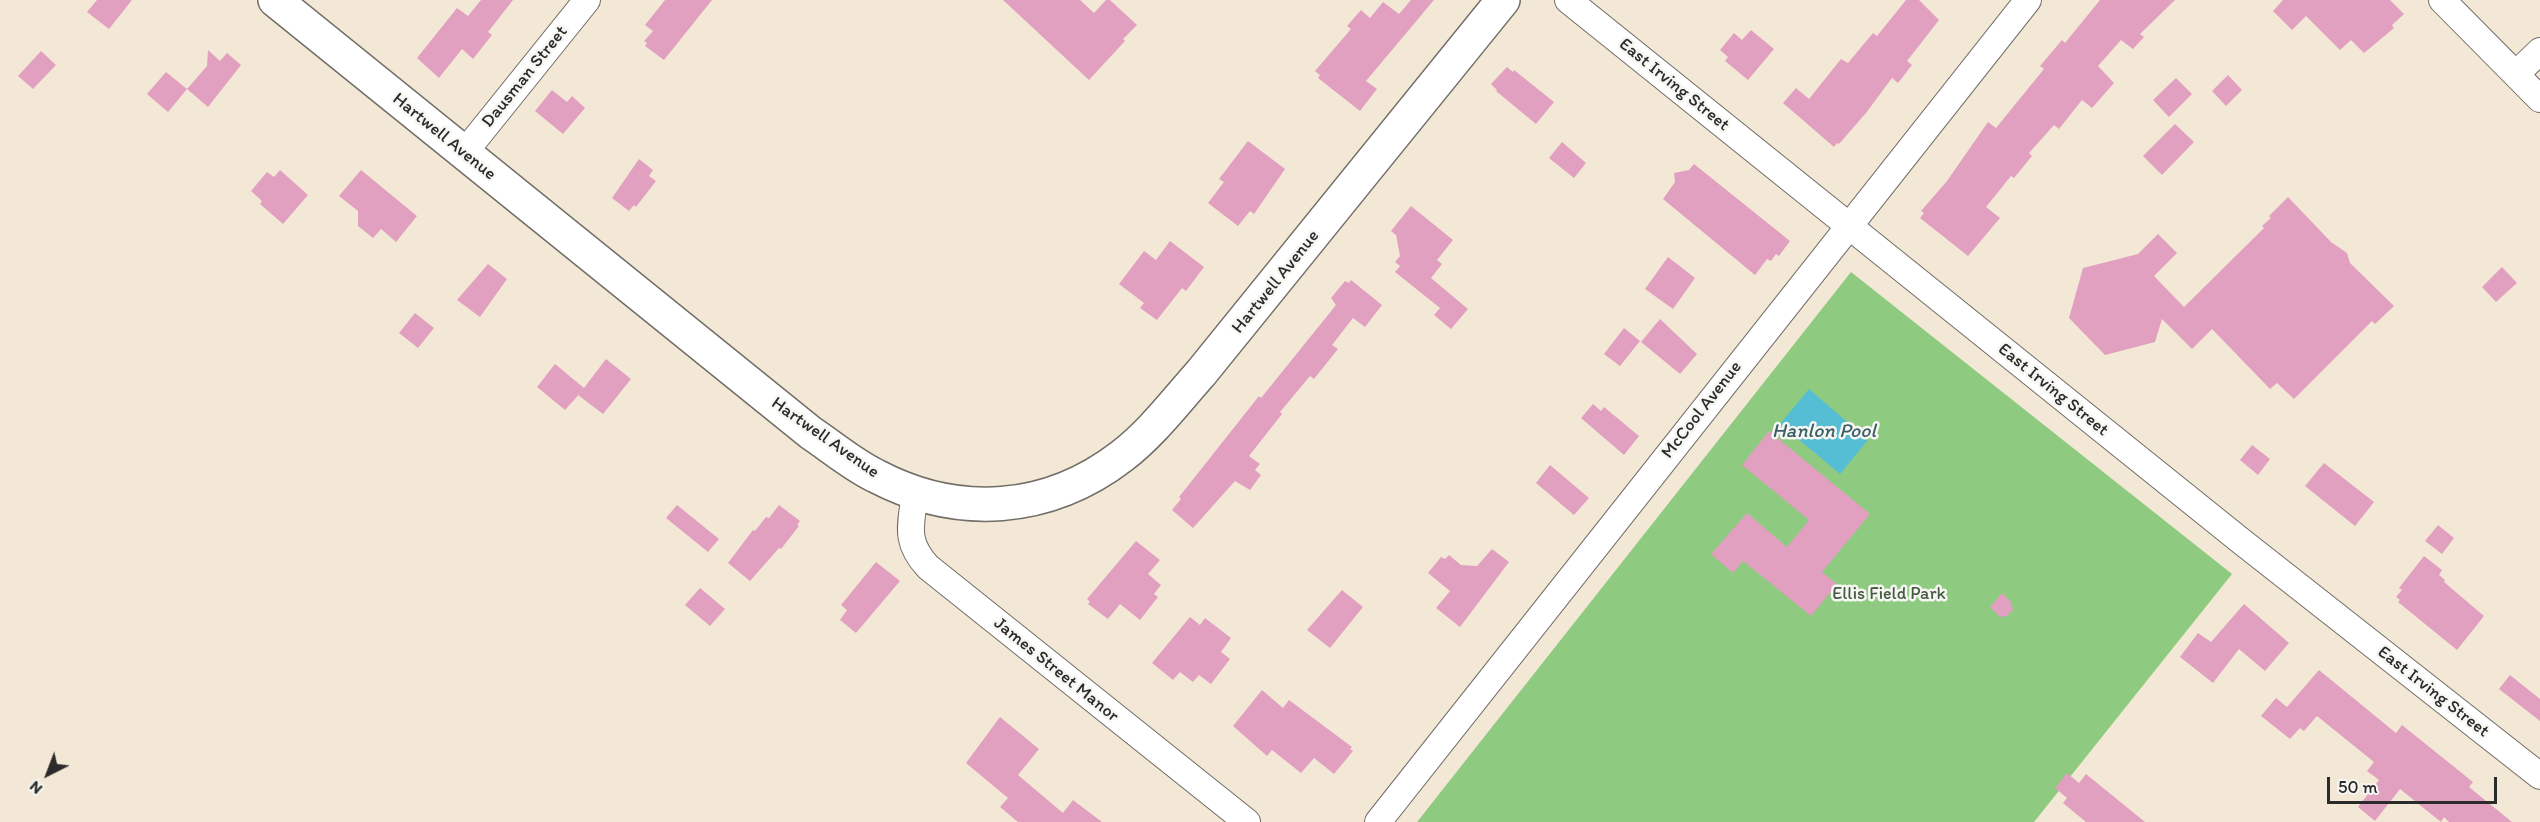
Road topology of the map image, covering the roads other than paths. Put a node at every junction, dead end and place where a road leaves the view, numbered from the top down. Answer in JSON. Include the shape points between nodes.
{"nodes":[{"id":1,"x":274,"y":0,"type":"edge"},
{"id":2,"x":587,"y":0,"type":"edge"},
{"id":3,"x":1503,"y":0,"type":"edge"},
{"id":4,"x":1568,"y":0,"type":"edge"},
{"id":5,"x":2028,"y":0,"type":"edge"},
{"id":6,"x":2442,"y":0,"type":"edge"},
{"id":7,"x":2540,"y":51,"type":"edge"},
{"id":8,"x":2516,"y":74,"type":"junction"},
{"id":9,"x":2540,"y":99,"type":"edge"},
{"id":10,"x":464,"y":153,"type":"junction"},
{"id":11,"x":1848,"y":225,"type":"junction"},
{"id":12,"x":915,"y":493,"type":"junction"},
{"id":13,"x":2540,"y":776,"type":"edge"},
{"id":14,"x":1247,"y":822,"type":"edge"},
{"id":15,"x":1378,"y":822,"type":"edge"}],
"edges":[{"from":1,"to":10,"type":"street","name":"Hartwell Avenue"},
{"from":2,"to":10,"type":"street","name":"Dausman Street"},
{"from":3,"to":12,"type":"street","name":"Hartwell Avenue","via":[[1201,373],[1121,456],[1073,485],[1012,504],[935,500]]},
{"from":4,"to":11,"type":"street","name":"East Irving Street"},
{"from":5,"to":11,"type":"street","name":"McCool Avenue"},
{"from":6,"to":8,"type":"street"},
{"from":7,"to":8,"type":"street"},
{"from":8,"to":9,"type":"street"},
{"from":10,"to":12,"type":"street","name":"Hartwell Avenue","via":[[811,433],[875,476]]},
{"from":11,"to":13,"type":"street","name":"East Irving Street"},
{"from":11,"to":15,"type":"street","name":"McCool Avenue"},
{"from":12,"to":14,"type":"street","name":"James Street Manor","via":[[911,542],[928,567]]}]}
